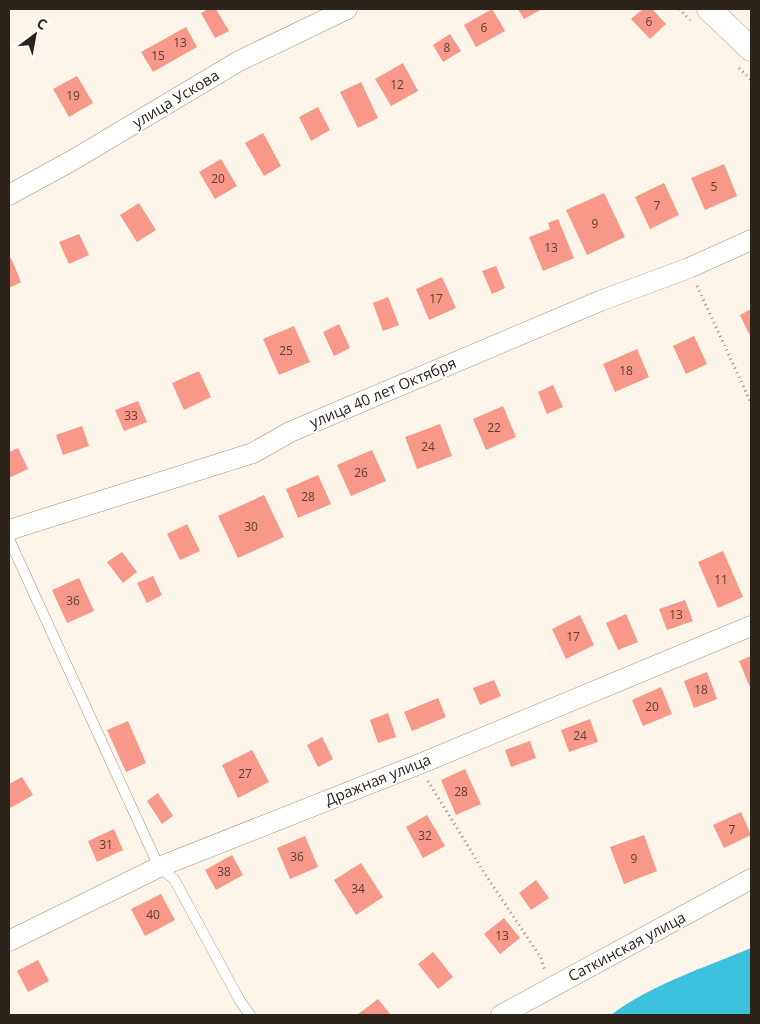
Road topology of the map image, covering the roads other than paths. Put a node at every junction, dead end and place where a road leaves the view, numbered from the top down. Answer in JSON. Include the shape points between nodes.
{"nodes":[{"id":1,"x":347,"y":9,"type":"edge"},
{"id":2,"x":709,"y":9,"type":"edge"},
{"id":3,"x":751,"y":49,"type":"edge"},
{"id":4,"x":9,"y":195,"type":"edge"},
{"id":5,"x":751,"y":240,"type":"edge"},
{"id":6,"x":9,"y":530,"type":"edge"},
{"id":7,"x":9,"y":538,"type":"edge"},
{"id":8,"x":751,"y":626,"type":"edge"},
{"id":9,"x":159,"y":867,"type":"junction"},
{"id":10,"x":751,"y":879,"type":"edge"},
{"id":11,"x":9,"y":941,"type":"edge"},
{"id":12,"x":250,"y":1015,"type":"edge"},
{"id":13,"x":502,"y":1015,"type":"edge"}],
"edges":[{"from":1,"to":4,"type":"street","name":"улица Ускова","via":[[239,61]]},
{"from":2,"to":3,"type":"street"},
{"from":5,"to":6,"type":"street","name":"улица 40 лет Октября","via":[[290,432],[253,453]]},
{"from":7,"to":9,"type":"lane"},
{"from":8,"to":9,"type":"street","name":"Дражная улица","via":[[418,765]]},
{"from":9,"to":11,"type":"street","name":"Дражная улица"},
{"from":9,"to":12,"type":"lane","via":[[174,880]]},
{"from":10,"to":13,"type":"street","name":"Саткинская улица"}]}
